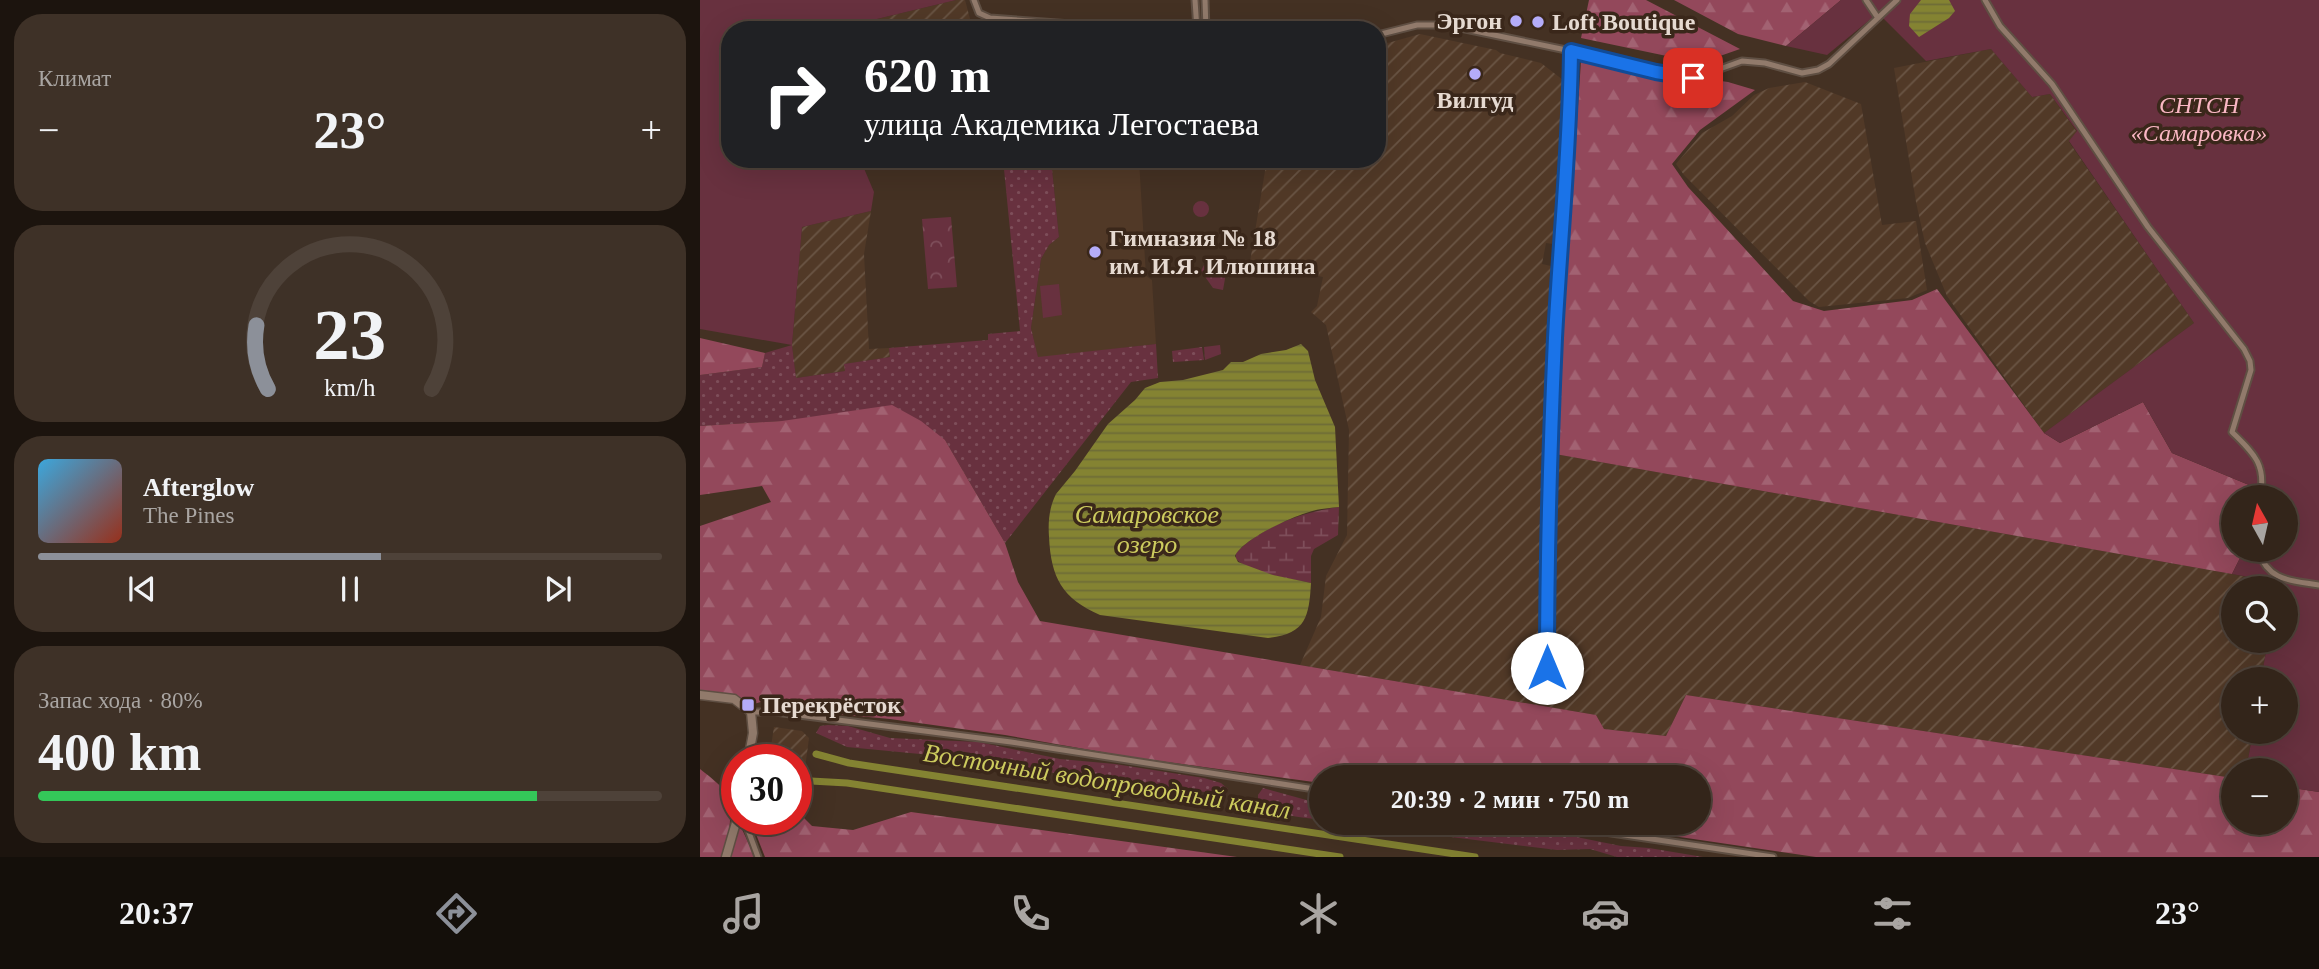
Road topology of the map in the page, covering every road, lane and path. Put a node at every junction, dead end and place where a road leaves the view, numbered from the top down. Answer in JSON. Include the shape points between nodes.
{"nodes":[{"id":1,"x":974,"y":0,"type":"edge"},
{"id":2,"x":1195,"y":0,"type":"edge"},
{"id":3,"x":1205,"y":0,"type":"edge"},
{"id":4,"x":1866,"y":0,"type":"edge"},
{"id":5,"x":1897,"y":0,"type":"edge"},
{"id":6,"x":1985,"y":0,"type":"edge"},
{"id":7,"x":1878,"y":18,"type":"junction"},
{"id":8,"x":1032,"y":21,"type":"edge"},
{"id":9,"x":1196,"y":21,"type":"edge"},
{"id":10,"x":1206,"y":21,"type":"edge"},
{"id":11,"x":1386,"y":33,"type":"edge"},
{"id":12,"x":1571,"y":51,"type":"junction"},
{"id":13,"x":2261,"y":485,"type":"edge"},
{"id":14,"x":2262,"y":562,"type":"edge"},
{"id":15,"x":2319,"y":585,"type":"edge"},
{"id":16,"x":1548,"y":690,"type":"dead end"},
{"id":17,"x":700,"y":695,"type":"edge"},
{"id":18,"x":751,"y":712,"type":"junction"},
{"id":19,"x":751,"y":744,"type":"edge"},
{"id":20,"x":1309,"y":788,"type":"edge"},
{"id":21,"x":732,"y":835,"type":"edge"},
{"id":22,"x":750,"y":835,"type":"edge"},
{"id":23,"x":1625,"y":835,"type":"edge"},
{"id":24,"x":726,"y":857,"type":"edge"},
{"id":25,"x":758,"y":857,"type":"edge"},
{"id":26,"x":1773,"y":857,"type":"edge"}],
"edges":[{"from":1,"to":8,"type":"street","via":[[979,13],[990,18]]},
{"from":2,"to":9,"type":"street"},
{"from":3,"to":10,"type":"street"},
{"from":4,"to":7,"type":"street"},
{"from":5,"to":7,"type":"street"},
{"from":6,"to":13,"type":"street","via":[[2000,26],[2052,83],[2148,226],[2244,349],[2251,370],[2232,432],[2260,463]]},
{"from":7,"to":12,"type":"street","via":[[1829,64],[1802,73],[1742,61],[1693,78]]},
{"from":11,"to":12,"type":"street","via":[[1431,24]]},
{"from":12,"to":16,"type":"street","via":[[1551,448]]},
{"from":14,"to":15,"type":"street","via":[[2278,577]]},
{"from":17,"to":18,"type":"street","via":[[734,699]]},
{"from":18,"to":19,"type":"street"},
{"from":18,"to":20,"type":"street","via":[[1011,742]]},
{"from":21,"to":24,"type":"street"},
{"from":22,"to":25,"type":"street"},
{"from":23,"to":26,"type":"street"}]}
